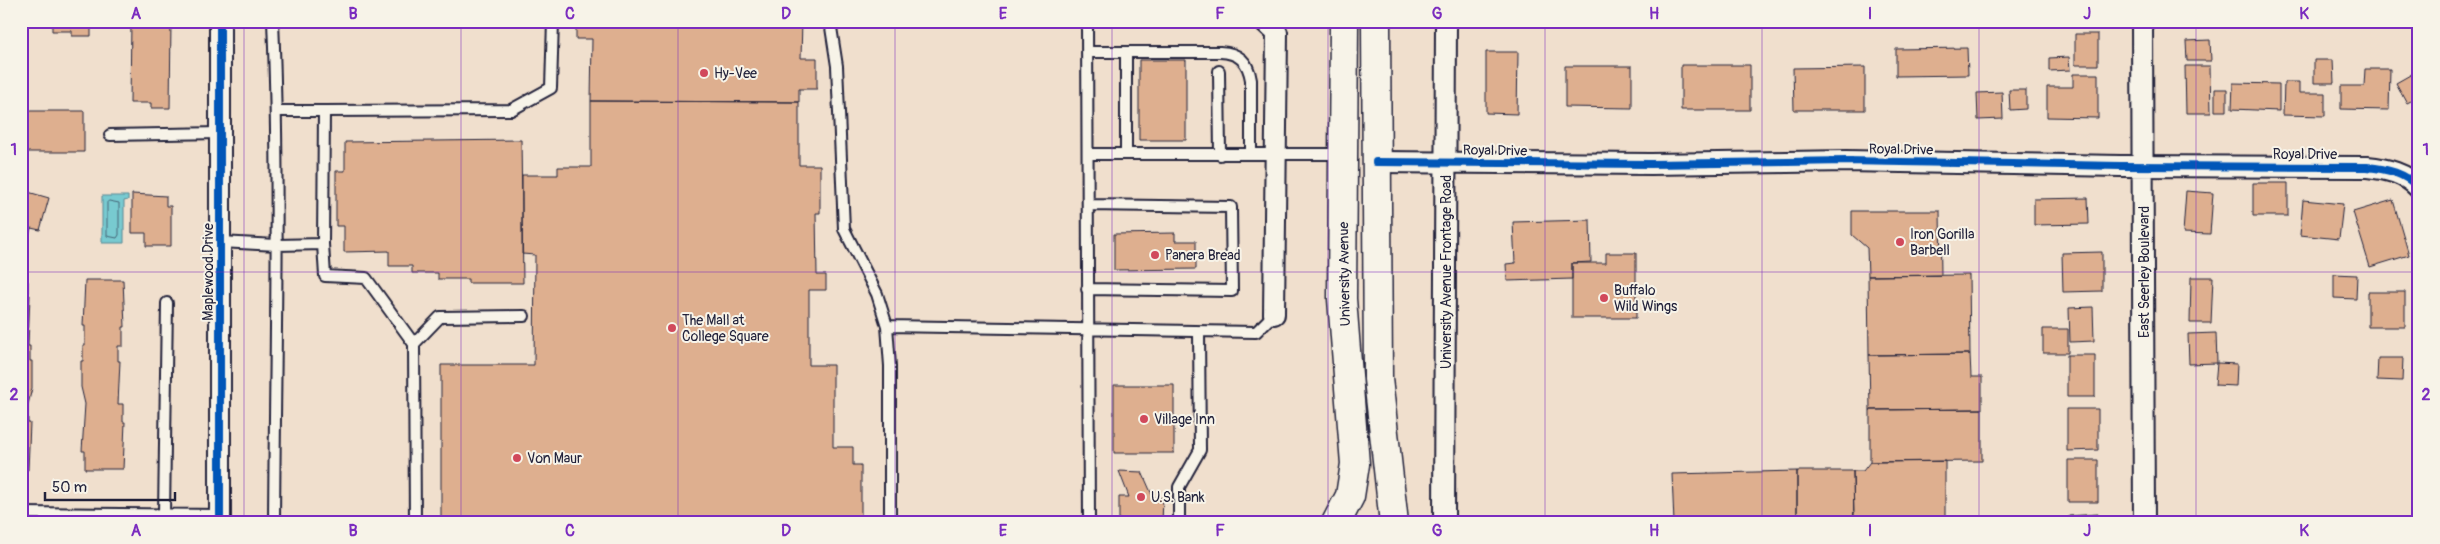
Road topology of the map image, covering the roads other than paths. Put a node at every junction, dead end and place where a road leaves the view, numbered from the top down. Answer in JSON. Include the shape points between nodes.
{"nodes":[{"id":1,"x":220,"y":21,"type":"edge"},
{"id":2,"x":273,"y":21,"type":"edge"},
{"id":3,"x":553,"y":21,"type":"edge"},
{"id":4,"x":830,"y":21,"type":"edge"},
{"id":5,"x":1087,"y":21,"type":"edge"},
{"id":6,"x":1264,"y":21,"type":"edge"},
{"id":7,"x":1345,"y":21,"type":"edge"},
{"id":8,"x":1376,"y":21,"type":"edge"},
{"id":9,"x":1446,"y":21,"type":"edge"},
{"id":10,"x":2142,"y":21,"type":"edge"},
{"id":11,"x":1088,"y":52,"type":"junction"},
{"id":12,"x":1126,"y":52,"type":"junction"},
{"id":13,"x":1219,"y":71,"type":"dead end"},
{"id":14,"x":277,"y":111,"type":"junction"},
{"id":15,"x":324,"y":111,"type":"junction"},
{"id":16,"x":220,"y":133,"type":"junction"},
{"id":17,"x":110,"y":135,"type":"dead end"},
{"id":18,"x":1088,"y":154,"type":"junction"},
{"id":19,"x":1126,"y":154,"type":"junction"},
{"id":20,"x":1220,"y":154,"type":"junction"},
{"id":21,"x":1250,"y":154,"type":"junction"},
{"id":22,"x":1276,"y":154,"type":"junction"},
{"id":23,"x":1343,"y":154,"type":"junction"},
{"id":24,"x":1376,"y":162,"type":"junction"},
{"id":25,"x":1447,"y":162,"type":"junction"},
{"id":26,"x":2144,"y":166,"type":"junction"},
{"id":27,"x":2419,"y":188,"type":"edge"},
{"id":28,"x":1088,"y":205,"type":"junction"},
{"id":29,"x":221,"y":242,"type":"junction"},
{"id":30,"x":323,"y":244,"type":"junction"},
{"id":31,"x":278,"y":245,"type":"junction"},
{"id":32,"x":1087,"y":289,"type":"junction"},
{"id":33,"x":167,"y":303,"type":"dead end"},
{"id":34,"x":1274,"y":314,"type":"joint"},
{"id":35,"x":524,"y":316,"type":"dead end"},
{"id":36,"x":887,"y":326,"type":"junction"},
{"id":37,"x":1087,"y":330,"type":"junction"},
{"id":38,"x":1199,"y":332,"type":"junction"},
{"id":39,"x":414,"y":344,"type":"junction"},
{"id":40,"x":21,"y":513,"type":"edge"},
{"id":41,"x":164,"y":514,"type":"junction"},
{"id":42,"x":220,"y":519,"type":"edge"},
{"id":43,"x":274,"y":523,"type":"edge"},
{"id":44,"x":414,"y":523,"type":"edge"},
{"id":45,"x":890,"y":523,"type":"edge"},
{"id":46,"x":1089,"y":523,"type":"edge"},
{"id":47,"x":1179,"y":523,"type":"edge"},
{"id":48,"x":1336,"y":523,"type":"edge"},
{"id":49,"x":1394,"y":523,"type":"edge"},
{"id":50,"x":1444,"y":523,"type":"edge"},
{"id":51,"x":2144,"y":523,"type":"edge"}],
"edges":[{"from":1,"to":16,"type":"street","name":"Maplewood Drive"},
{"from":2,"to":14,"type":"lane"},
{"from":3,"to":15,"type":"lane","via":[[551,88],[512,110]]},
{"from":4,"to":36,"type":"lane","via":[[837,66],[844,229],[876,294]]},
{"from":5,"to":11,"type":"lane"},
{"from":6,"to":22,"type":"street","via":[[1277,33]]},
{"from":7,"to":23,"type":"main road","name":"University Avenue"},
{"from":7,"to":24,"type":"main road","via":[[1357,67],[1359,144]]},
{"from":8,"to":24,"type":"main road"},
{"from":9,"to":25,"type":"street","name":"University Avenue Frontage Road"},
{"from":10,"to":26,"type":"street","name":"East Seerley Boulevard"},
{"from":11,"to":12,"type":"lane"},
{"from":11,"to":18,"type":"lane"},
{"from":12,"to":19,"type":"lane"},
{"from":12,"to":21,"type":"lane","via":[[1232,53],[1240,57],[1249,70]]},
{"from":13,"to":20,"type":"lane"},
{"from":14,"to":15,"type":"lane"},
{"from":14,"to":31,"type":"lane"},
{"from":15,"to":30,"type":"lane"},
{"from":16,"to":17,"type":"lane"},
{"from":16,"to":29,"type":"street","name":"Maplewood Drive"},
{"from":18,"to":19,"type":"lane"},
{"from":18,"to":28,"type":"lane"},
{"from":19,"to":20,"type":"lane"},
{"from":20,"to":21,"type":"lane"},
{"from":21,"to":22,"type":"lane"},
{"from":22,"to":23,"type":"lane"},
{"from":22,"to":34,"type":"street"},
{"from":23,"to":48,"type":"main road","name":"University Avenue","via":[[1342,299],[1355,464],[1350,496]]},
{"from":24,"to":25,"type":"street","name":"Royal Drive"},
{"from":24,"to":49,"type":"main road","via":[[1378,379]]},
{"from":25,"to":26,"type":"street","name":"Royal Drive","via":[[1651,164],[1846,161]]},
{"from":25,"to":50,"type":"street","name":"University Avenue Frontage Road"},
{"from":26,"to":27,"type":"street","name":"Royal Drive","via":[[2367,167],[2398,174]]},
{"from":26,"to":51,"type":"street","name":"East Seerley Boulevard"},
{"from":28,"to":32,"type":"lane"},
{"from":28,"to":32,"type":"lane","via":[[1231,206],[1232,291]]},
{"from":29,"to":31,"type":"lane"},
{"from":29,"to":42,"type":"street","name":"Maplewood Drive"},
{"from":30,"to":31,"type":"lane"},
{"from":30,"to":39,"type":"lane","via":[[325,276],[366,278]]},
{"from":31,"to":43,"type":"lane"},
{"from":32,"to":37,"type":"lane"},
{"from":33,"to":41,"type":"lane"},
{"from":34,"to":38,"type":"lane","via":[[1256,332]]},
{"from":35,"to":39,"type":"lane","via":[[440,317]]},
{"from":36,"to":37,"type":"lane"},
{"from":36,"to":45,"type":"lane"},
{"from":37,"to":38,"type":"lane"},
{"from":37,"to":46,"type":"lane"},
{"from":38,"to":47,"type":"lane","via":[[1200,450],[1179,487]]},
{"from":39,"to":44,"type":"lane"},
{"from":40,"to":41,"type":"lane"},
{"from":41,"to":42,"type":"lane"}]}
